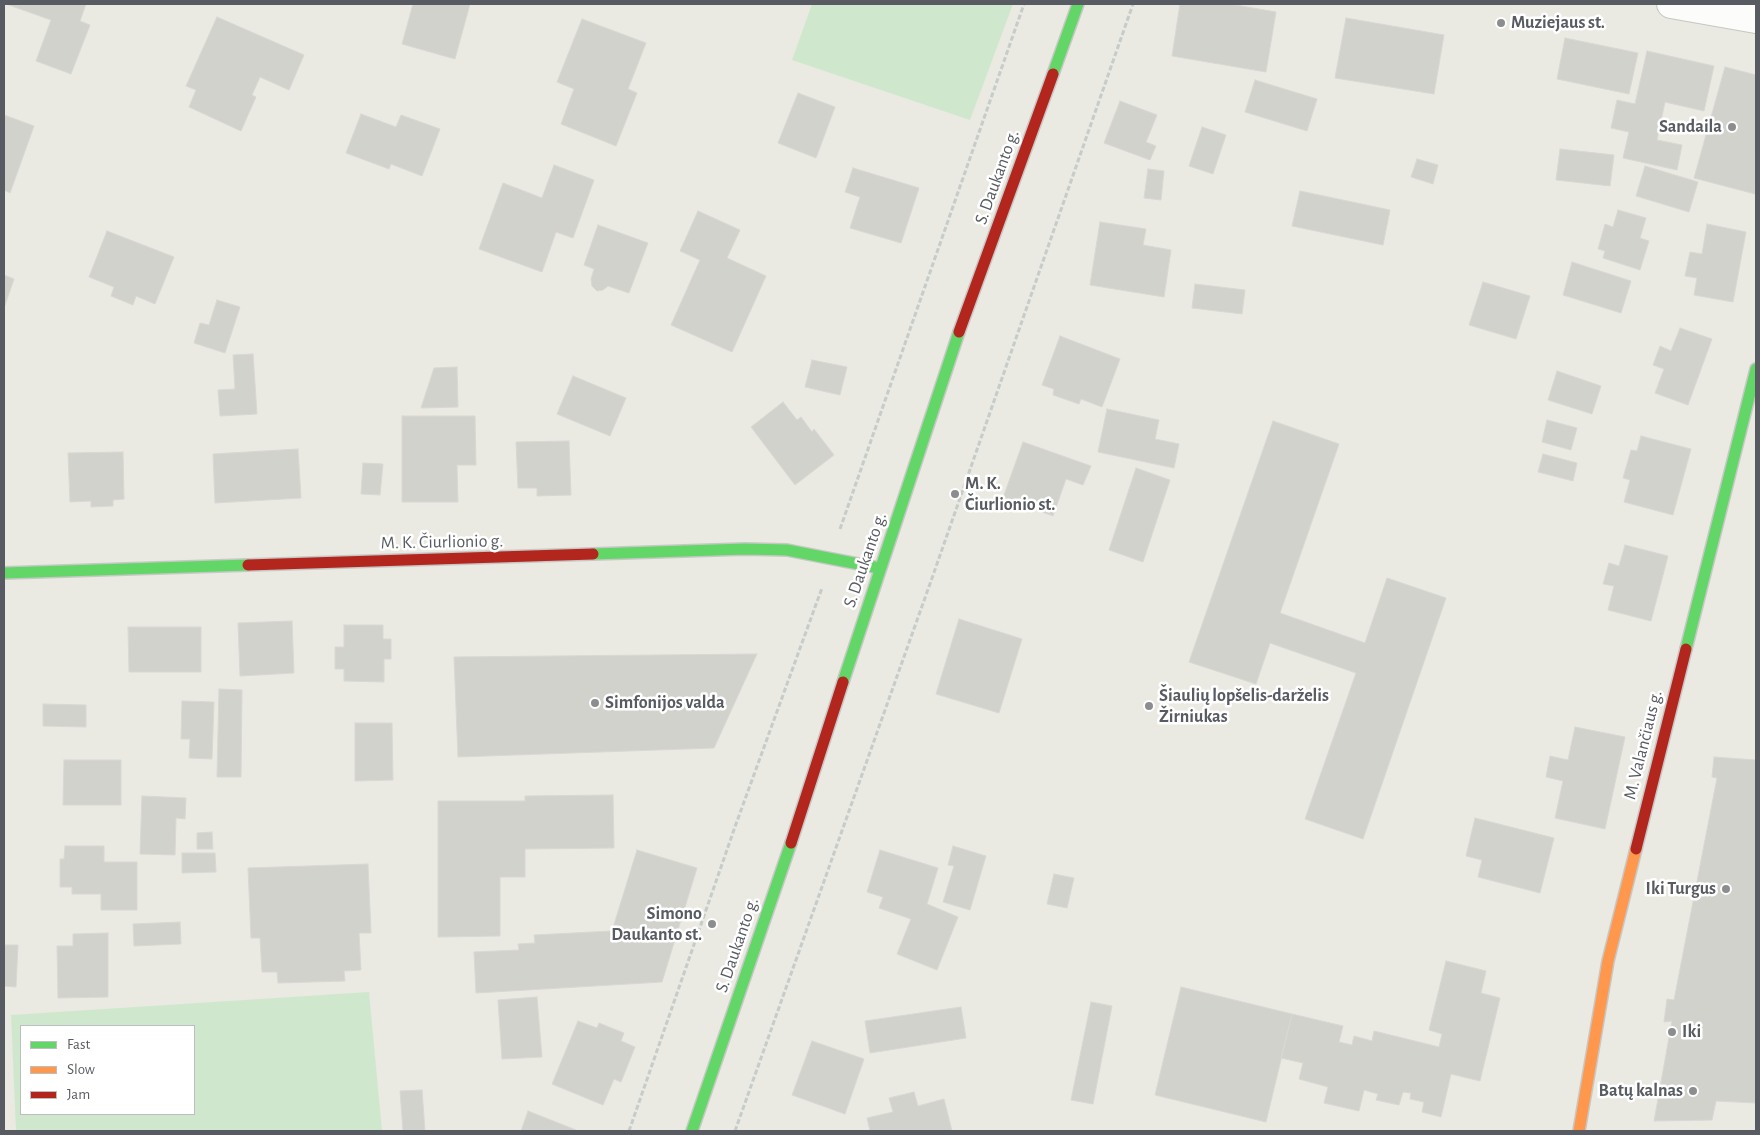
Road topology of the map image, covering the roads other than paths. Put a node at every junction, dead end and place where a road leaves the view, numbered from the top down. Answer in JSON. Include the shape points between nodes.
{"nodes":[{"id":1,"x":1078,"y":4,"type":"edge"},
{"id":2,"x":1671,"y":4,"type":"edge"},
{"id":3,"x":1756,"y":19,"type":"edge"},
{"id":4,"x":1756,"y":369,"type":"edge"},
{"id":5,"x":879,"y":568,"type":"junction"},
{"id":6,"x":4,"y":573,"type":"edge"},
{"id":7,"x":692,"y":1131,"type":"edge"},
{"id":8,"x":1578,"y":1131,"type":"edge"}],
"edges":[{"from":1,"to":5,"type":"street","name":"S. Daukanto g.","via":[[965,314]]},
{"from":2,"to":3,"type":"street"},
{"from":4,"to":8,"type":"street","name":"M. Valančiaus g.","via":[[1608,961]]},
{"from":5,"to":6,"type":"street","name":"M. K. Čiurlionio g.","via":[[787,550],[745,549]]},
{"from":5,"to":7,"type":"street","name":"S. Daukanto g.","via":[[802,812]]}]}
